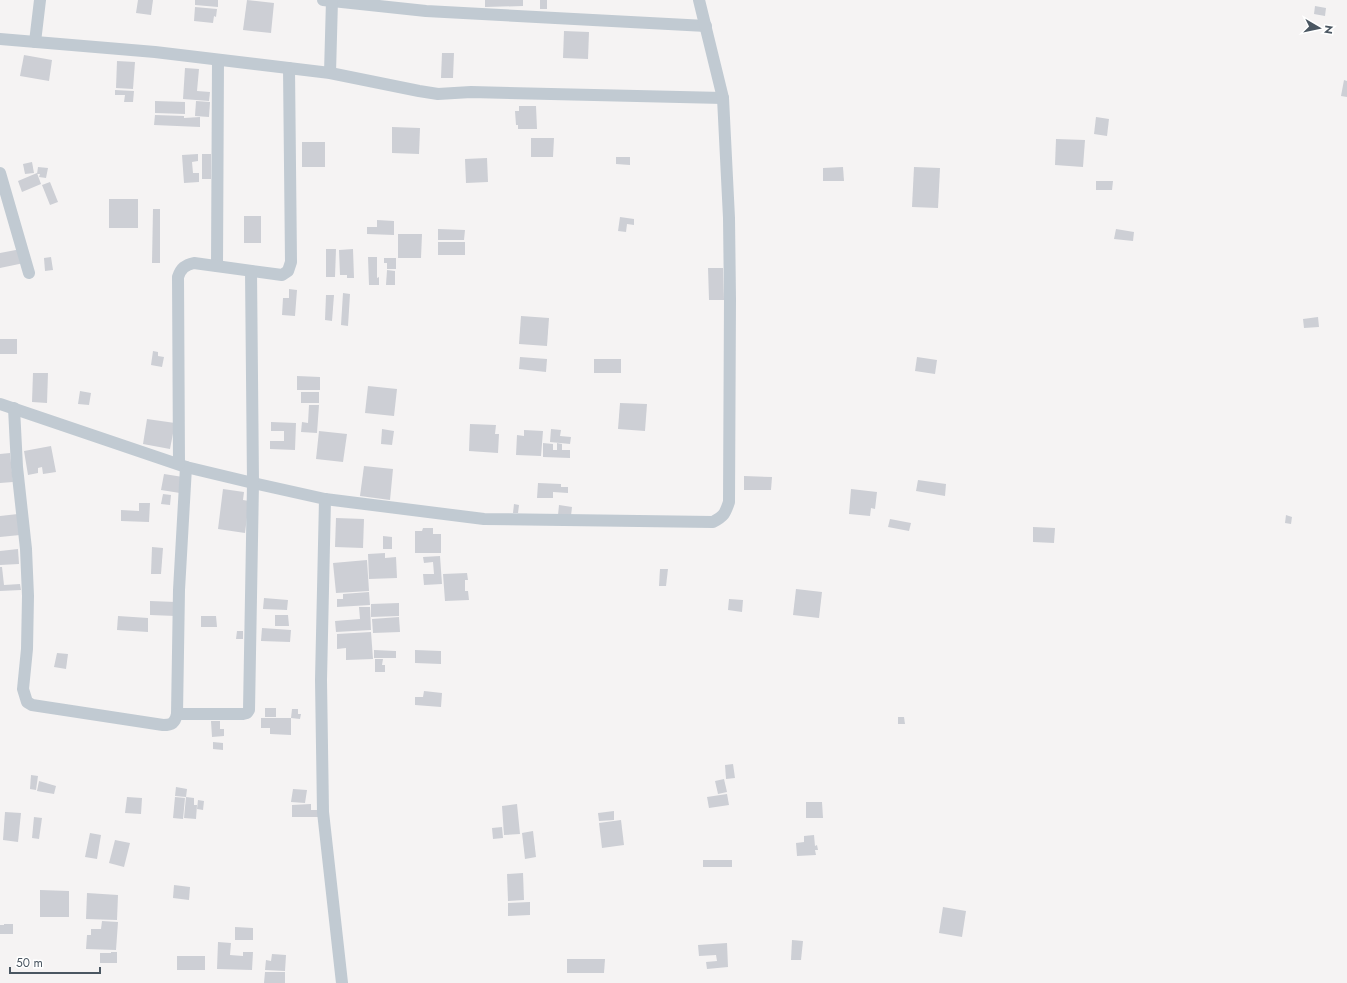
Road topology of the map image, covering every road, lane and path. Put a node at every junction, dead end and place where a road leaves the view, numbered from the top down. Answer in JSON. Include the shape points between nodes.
{"nodes":[{"id":1,"x":40,"y":0,"type":"edge"},
{"id":2,"x":329,"y":0,"type":"edge"},
{"id":3,"x":699,"y":0,"type":"edge"},
{"id":4,"x":706,"y":26,"type":"junction"},
{"id":5,"x":0,"y":39,"type":"edge"},
{"id":6,"x":35,"y":42,"type":"junction"},
{"id":7,"x":218,"y":60,"type":"junction"},
{"id":8,"x":289,"y":68,"type":"junction"},
{"id":9,"x":330,"y":73,"type":"junction"},
{"id":10,"x":723,"y":98,"type":"junction"},
{"id":11,"x":0,"y":173,"type":"edge"},
{"id":12,"x":217,"y":266,"type":"junction"},
{"id":13,"x":251,"y":271,"type":"junction"},
{"id":14,"x":29,"y":273,"type":"dead end"},
{"id":15,"x":0,"y":404,"type":"edge"},
{"id":16,"x":14,"y":408,"type":"junction"},
{"id":17,"x":182,"y":465,"type":"junction"},
{"id":18,"x":253,"y":483,"type":"junction"},
{"id":19,"x":325,"y":499,"type":"junction"},
{"id":20,"x":177,"y":714,"type":"junction"},
{"id":21,"x":342,"y":983,"type":"edge"}],
"edges":[{"from":1,"to":6,"type":"street"},
{"from":2,"to":4,"type":"street","via":[[433,11]]},
{"from":2,"to":9,"type":"street"},
{"from":3,"to":4,"type":"street"},
{"from":4,"to":10,"type":"street"},
{"from":5,"to":6,"type":"street"},
{"from":6,"to":7,"type":"street"},
{"from":7,"to":8,"type":"street"},
{"from":7,"to":12,"type":"street"},
{"from":8,"to":9,"type":"street"},
{"from":8,"to":13,"type":"street","via":[[290,262],[288,270],[282,275]]},
{"from":9,"to":10,"type":"street","via":[[438,94],[471,92]]},
{"from":10,"to":19,"type":"street","via":[[730,299],[729,502],[725,514],[713,522],[484,519]]},
{"from":11,"to":14,"type":"street"},
{"from":12,"to":13,"type":"street"},
{"from":12,"to":17,"type":"street","via":[[186,264],[178,277]]},
{"from":13,"to":18,"type":"street"},
{"from":15,"to":16,"type":"street"},
{"from":16,"to":17,"type":"street"},
{"from":16,"to":20,"type":"street","via":[[28,596],[24,689],[27,702],[32,705],[163,725],[170,725],[175,721]]},
{"from":17,"to":18,"type":"street"},
{"from":17,"to":20,"type":"street"},
{"from":18,"to":19,"type":"street"},
{"from":18,"to":20,"type":"street","via":[[249,710],[243,714]]},
{"from":19,"to":21,"type":"street","via":[[321,680],[323,812]]}]}
